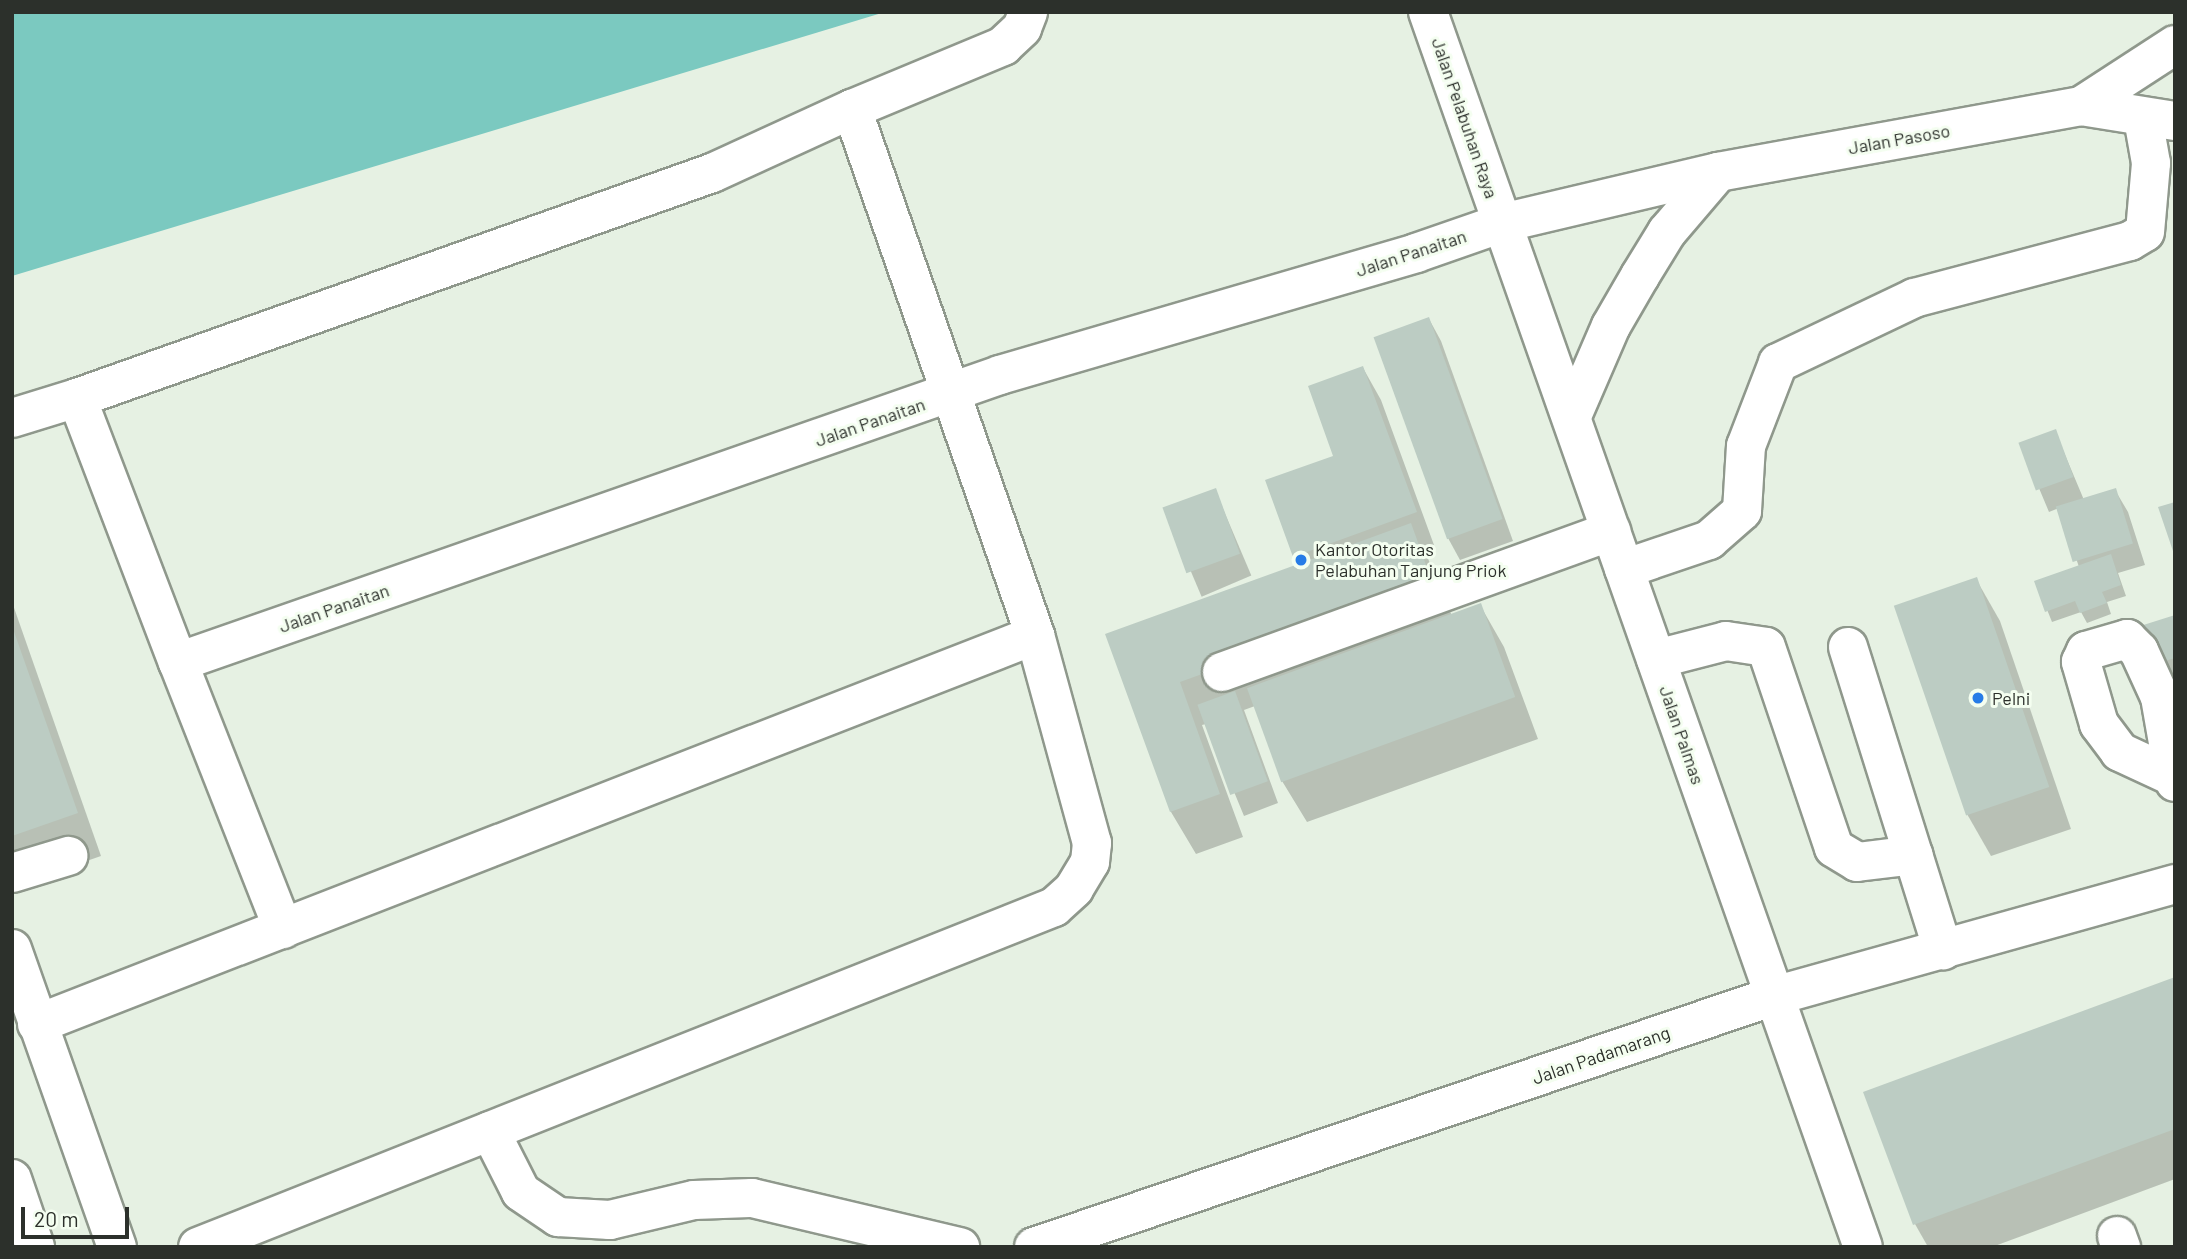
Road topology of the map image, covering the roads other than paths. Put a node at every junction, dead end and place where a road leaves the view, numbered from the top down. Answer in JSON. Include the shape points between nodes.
{"nodes":[{"id":1,"x":1028,"y":12,"type":"edge"},
{"id":2,"x":1428,"y":12,"type":"edge"},
{"id":3,"x":2175,"y":45,"type":"edge"},
{"id":4,"x":2081,"y":106,"type":"junction"},
{"id":5,"x":852,"y":108,"type":"junction"},
{"id":6,"x":2159,"y":120,"type":"edge"},
{"id":7,"x":1718,"y":172,"type":"junction"},
{"id":8,"x":2162,"y":207,"type":"edge"},
{"id":9,"x":1502,"y":223,"type":"junction"},
{"id":10,"x":949,"y":395,"type":"junction"},
{"id":11,"x":77,"y":398,"type":"junction"},
{"id":12,"x":1572,"y":416,"type":"junction"},
{"id":13,"x":12,"y":418,"type":"edge"},
{"id":14,"x":1611,"y":531,"type":"junction"},
{"id":15,"x":1624,"y":569,"type":"junction"},
{"id":16,"x":1035,"y":635,"type":"junction"},
{"id":17,"x":1848,"y":647,"type":"dead end"},
{"id":18,"x":1656,"y":659,"type":"junction"},
{"id":19,"x":178,"y":662,"type":"junction"},
{"id":20,"x":1222,"y":672,"type":"dead end"},
{"id":21,"x":1914,"y":855,"type":"junction"},
{"id":22,"x":68,"y":856,"type":"dead end"},
{"id":23,"x":12,"y":873,"type":"edge"},
{"id":24,"x":2175,"y":884,"type":"edge"},
{"id":25,"x":283,"y":929,"type":"junction"},
{"id":26,"x":12,"y":949,"type":"edge"},
{"id":27,"x":1943,"y":950,"type":"junction"},
{"id":28,"x":1774,"y":996,"type":"junction"},
{"id":29,"x":37,"y":1024,"type":"junction"},
{"id":30,"x":490,"y":1131,"type":"junction"},
{"id":31,"x":12,"y":1179,"type":"edge"},
{"id":32,"x":35,"y":1247,"type":"edge"},
{"id":33,"x":117,"y":1247,"type":"edge"},
{"id":34,"x":198,"y":1247,"type":"edge"},
{"id":35,"x":960,"y":1247,"type":"edge"},
{"id":36,"x":1034,"y":1247,"type":"edge"},
{"id":37,"x":1863,"y":1247,"type":"edge"}],
"edges":[{"from":1,"to":5,"type":"street","via":[[1022,28],[1003,46]]},
{"from":2,"to":9,"type":"street","name":"Jalan Pelabuhan Raya"},
{"from":3,"to":4,"type":"street","name":"Jalan Pasoso"},
{"from":4,"to":6,"type":"street","name":"Jalan Pasoso"},
{"from":4,"to":7,"type":"street","name":"Jalan Pasoso"},
{"from":5,"to":10,"type":"street"},
{"from":5,"to":11,"type":"street","via":[[712,173]]},
{"from":6,"to":8,"type":"street","via":[[2151,163]]},
{"from":7,"to":9,"type":"street","name":"Jalan Pasoso"},
{"from":7,"to":12,"type":"street","via":[[1667,232],[1640,276],[1611,326]]},
{"from":8,"to":15,"type":"street","via":[[2145,232],[2130,241],[1914,298],[1777,363],[1746,446],[1742,511],[1709,540]]},
{"from":9,"to":10,"type":"street","name":"Jalan Panaitan","via":[[1416,253],[1000,375]]},
{"from":9,"to":12,"type":"street","name":"Jalan Palmas"},
{"from":10,"to":16,"type":"street"},
{"from":10,"to":19,"type":"street","name":"Jalan Panaitan"},
{"from":11,"to":13,"type":"street"},
{"from":11,"to":19,"type":"street"},
{"from":12,"to":14,"type":"street","name":"Jalan Palmas"},
{"from":14,"to":15,"type":"street","name":"Jalan Palmas"},
{"from":14,"to":20,"type":"street"},
{"from":15,"to":18,"type":"street","name":"Jalan Palmas"},
{"from":16,"to":25,"type":"street"},
{"from":16,"to":30,"type":"street","via":[[1092,843],[1090,862],[1074,889],[1054,907]]},
{"from":17,"to":21,"type":"street"},
{"from":18,"to":21,"type":"street","via":[[1726,641],[1766,647],[1834,848],[1857,862]]},
{"from":18,"to":28,"type":"street","name":"Jalan Palmas"},
{"from":19,"to":25,"type":"street"},
{"from":21,"to":27,"type":"street"},
{"from":22,"to":23,"type":"street"},
{"from":24,"to":27,"type":"street","name":"Jalan Padamarang"},
{"from":25,"to":29,"type":"street"},
{"from":26,"to":29,"type":"street"},
{"from":27,"to":28,"type":"street","name":"Jalan Padamarang"},
{"from":28,"to":36,"type":"street","name":"Jalan Padamarang"},
{"from":28,"to":37,"type":"street","name":"Jalan Palmas"},
{"from":29,"to":33,"type":"street"},
{"from":30,"to":34,"type":"street"},
{"from":30,"to":35,"type":"street","via":[[521,1192],[558,1217],[610,1220],[694,1200],[752,1198]]},
{"from":31,"to":32,"type":"street"}]}
